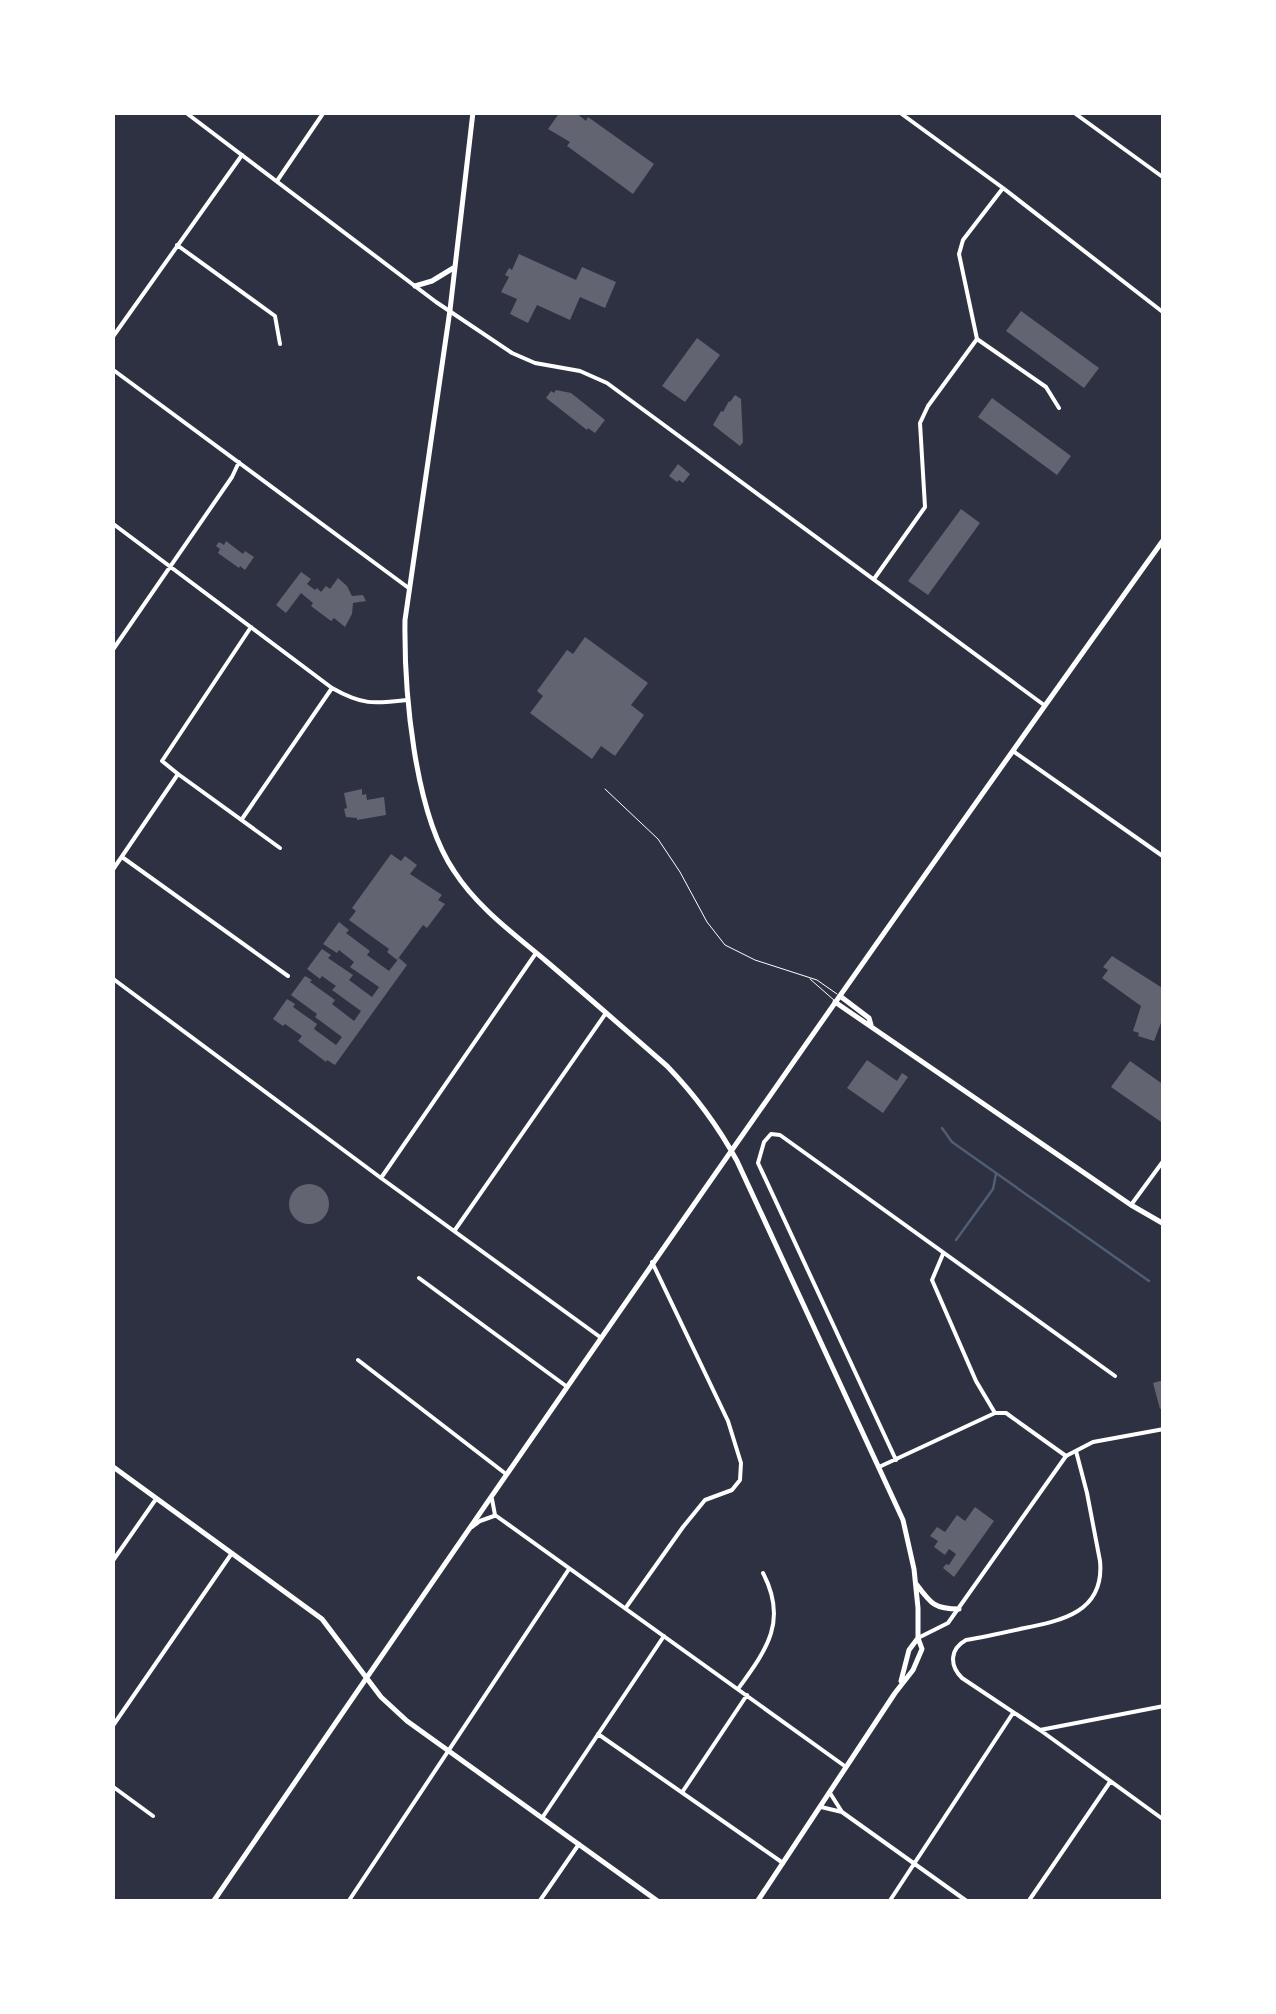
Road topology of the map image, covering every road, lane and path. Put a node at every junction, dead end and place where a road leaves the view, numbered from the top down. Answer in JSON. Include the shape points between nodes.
{"nodes":[{"id":1,"x":185,"y":112,"type":"edge"},
{"id":2,"x":324,"y":112,"type":"edge"},
{"id":3,"x":473,"y":112,"type":"edge"},
{"id":4,"x":899,"y":112,"type":"edge"},
{"id":5,"x":1073,"y":112,"type":"edge"},
{"id":6,"x":242,"y":155,"type":"junction"},
{"id":7,"x":1164,"y":178,"type":"edge"},
{"id":8,"x":277,"y":181,"type":"junction"},
{"id":9,"x":1003,"y":188,"type":"junction"},
{"id":10,"x":177,"y":245,"type":"junction"},
{"id":11,"x":454,"y":266,"type":"junction"},
{"id":12,"x":415,"y":286,"type":"junction"},
{"id":13,"x":450,"y":310,"type":"junction"},
{"id":14,"x":1164,"y":313,"type":"edge"},
{"id":15,"x":112,"y":338,"type":"edge"},
{"id":16,"x":976,"y":339,"type":"junction"},
{"id":17,"x":280,"y":344,"type":"dead end"},
{"id":18,"x":112,"y":369,"type":"edge"},
{"id":19,"x":1059,"y":408,"type":"dead end"},
{"id":20,"x":239,"y":462,"type":"junction"},
{"id":21,"x":112,"y":524,"type":"edge"},
{"id":22,"x":1164,"y":539,"type":"edge"},
{"id":23,"x":170,"y":566,"type":"junction"},
{"id":24,"x":874,"y":580,"type":"junction"},
{"id":25,"x":410,"y":589,"type":"junction"},
{"id":26,"x":251,"y":627,"type":"junction"},
{"id":27,"x":112,"y":650,"type":"edge"},
{"id":28,"x":332,"y":688,"type":"junction"},
{"id":29,"x":408,"y":700,"type":"junction"},
{"id":30,"x":1044,"y":705,"type":"junction"},
{"id":31,"x":1012,"y":751,"type":"junction"},
{"id":32,"x":178,"y":774,"type":"junction"},
{"id":33,"x":604,"y":789,"type":"dead end"},
{"id":34,"x":242,"y":819,"type":"junction"},
{"id":35,"x":280,"y":848,"type":"dead end"},
{"id":36,"x":122,"y":857,"type":"junction"},
{"id":37,"x":1164,"y":858,"type":"edge"},
{"id":38,"x":112,"y":871,"type":"edge"},
{"id":39,"x":536,"y":953,"type":"junction"},
{"id":40,"x":288,"y":976,"type":"dead end"},
{"id":41,"x":808,"y":976,"type":"junction"},
{"id":42,"x":112,"y":978,"type":"edge"},
{"id":43,"x":837,"y":999,"type":"junction"},
{"id":44,"x":606,"y":1013,"type":"junction"},
{"id":45,"x":731,"y":1150,"type":"junction"},
{"id":46,"x":1164,"y":1160,"type":"edge"},
{"id":47,"x":381,"y":1178,"type":"junction"},
{"id":48,"x":1131,"y":1205,"type":"junction"},
{"id":49,"x":1164,"y":1224,"type":"edge"},
{"id":50,"x":454,"y":1230,"type":"junction"},
{"id":51,"x":943,"y":1254,"type":"junction"},
{"id":52,"x":652,"y":1262,"type":"junction"},
{"id":53,"x":419,"y":1278,"type":"dead end"},
{"id":54,"x":600,"y":1337,"type":"junction"},
{"id":55,"x":358,"y":1360,"type":"dead end"},
{"id":56,"x":1115,"y":1376,"type":"dead end"},
{"id":57,"x":566,"y":1386,"type":"junction"},
{"id":58,"x":995,"y":1413,"type":"junction"},
{"id":59,"x":1164,"y":1429,"type":"edge"},
{"id":60,"x":1075,"y":1450,"type":"junction"},
{"id":61,"x":1066,"y":1456,"type":"junction"},
{"id":62,"x":896,"y":1460,"type":"junction"},
{"id":63,"x":112,"y":1466,"type":"edge"},
{"id":64,"x":879,"y":1467,"type":"junction"},
{"id":65,"x":506,"y":1474,"type":"junction"},
{"id":66,"x":491,"y":1495,"type":"junction"},
{"id":67,"x":156,"y":1498,"type":"junction"},
{"id":68,"x":495,"y":1515,"type":"junction"},
{"id":69,"x":468,"y":1530,"type":"junction"},
{"id":70,"x":232,"y":1553,"type":"junction"},
{"id":71,"x":112,"y":1562,"type":"edge"},
{"id":72,"x":569,"y":1569,"type":"junction"},
{"id":73,"x":763,"y":1574,"type":"dead end"},
{"id":74,"x":915,"y":1583,"type":"junction"},
{"id":75,"x":626,"y":1607,"type":"junction"},
{"id":76,"x":959,"y":1609,"type":"junction"},
{"id":77,"x":664,"y":1636,"type":"junction"},
{"id":78,"x":918,"y":1638,"type":"junction"},
{"id":79,"x":366,"y":1677,"type":"junction"},
{"id":80,"x":900,"y":1686,"type":"junction"},
{"id":81,"x":738,"y":1689,"type":"junction"},
{"id":82,"x":747,"y":1695,"type":"junction"},
{"id":83,"x":1164,"y":1706,"type":"edge"},
{"id":84,"x":1013,"y":1713,"type":"junction"},
{"id":85,"x":112,"y":1726,"type":"edge"},
{"id":86,"x":1040,"y":1730,"type":"junction"},
{"id":87,"x":598,"y":1734,"type":"junction"},
{"id":88,"x":449,"y":1751,"type":"junction"},
{"id":89,"x":846,"y":1768,"type":"junction"},
{"id":90,"x":1110,"y":1782,"type":"junction"},
{"id":91,"x":112,"y":1786,"type":"edge"},
{"id":92,"x":682,"y":1792,"type":"junction"},
{"id":93,"x":830,"y":1793,"type":"junction"},
{"id":94,"x":821,"y":1807,"type":"junction"},
{"id":95,"x":842,"y":1812,"type":"junction"},
{"id":96,"x":153,"y":1816,"type":"dead end"},
{"id":97,"x":542,"y":1818,"type":"junction"},
{"id":98,"x":1164,"y":1820,"type":"edge"},
{"id":99,"x":579,"y":1844,"type":"junction"},
{"id":100,"x":783,"y":1863,"type":"junction"},
{"id":101,"x":914,"y":1863,"type":"junction"},
{"id":102,"x":213,"y":1902,"type":"edge"},
{"id":103,"x":348,"y":1902,"type":"edge"},
{"id":104,"x":540,"y":1902,"type":"edge"},
{"id":105,"x":659,"y":1902,"type":"edge"},
{"id":106,"x":758,"y":1902,"type":"edge"},
{"id":107,"x":888,"y":1902,"type":"edge"},
{"id":108,"x":968,"y":1902,"type":"edge"},
{"id":109,"x":1028,"y":1902,"type":"edge"}],
"edges":[{"from":1,"to":6,"type":"street"},
{"from":2,"to":8,"type":"street"},
{"from":3,"to":11,"type":"main road"},
{"from":4,"to":9,"type":"street"},
{"from":5,"to":7,"type":"street"},
{"from":6,"to":8,"type":"street"},
{"from":6,"to":10,"type":"street"},
{"from":8,"to":12,"type":"street"},
{"from":9,"to":14,"type":"street"},
{"from":9,"to":16,"type":"street","via":[[963,240],[960,254]]},
{"from":10,"to":15,"type":"street"},
{"from":10,"to":17,"type":"street","via":[[275,316]]},
{"from":11,"to":12,"type":"main road"},
{"from":11,"to":13,"type":"main road"},
{"from":12,"to":13,"type":"street"},
{"from":13,"to":24,"type":"street","via":[[524,359],[608,383]]},
{"from":13,"to":25,"type":"main road"},
{"from":16,"to":19,"type":"street","via":[[1046,387]]},
{"from":16,"to":24,"type":"street","via":[[920,423],[926,507]]},
{"from":18,"to":20,"type":"street"},
{"from":20,"to":23,"type":"street"},
{"from":20,"to":25,"type":"street"},
{"from":21,"to":23,"type":"street"},
{"from":22,"to":30,"type":"main road"},
{"from":23,"to":26,"type":"street"},
{"from":23,"to":27,"type":"street"},
{"from":24,"to":30,"type":"street"},
{"from":25,"to":29,"type":"main road"},
{"from":26,"to":28,"type":"street"},
{"from":26,"to":32,"type":"street","via":[[162,762]]},
{"from":28,"to":29,"type":"street","via":[[371,704]]},
{"from":28,"to":34,"type":"street"},
{"from":29,"to":39,"type":"main road","via":[[423,795],[453,871]]},
{"from":30,"to":31,"type":"main road"},
{"from":31,"to":37,"type":"street"},
{"from":31,"to":43,"type":"main road"},
{"from":32,"to":34,"type":"street"},
{"from":32,"to":36,"type":"street"},
{"from":33,"to":41,"type":"lane","via":[[658,839],[725,945]]},
{"from":34,"to":35,"type":"street"},
{"from":36,"to":38,"type":"street"},
{"from":36,"to":40,"type":"street"},
{"from":39,"to":44,"type":"main road"},
{"from":39,"to":47,"type":"street"},
{"from":41,"to":43,"type":"lane"},
{"from":41,"to":43,"type":"lane"},
{"from":42,"to":47,"type":"street"},
{"from":43,"to":45,"type":"main road"},
{"from":43,"to":48,"type":"main road"},
{"from":44,"to":45,"type":"main road","via":[[692,1092]]},
{"from":44,"to":50,"type":"street"},
{"from":45,"to":52,"type":"main road"},
{"from":45,"to":64,"type":"main road"},
{"from":46,"to":48,"type":"street"},
{"from":47,"to":50,"type":"street"},
{"from":48,"to":49,"type":"main road"},
{"from":50,"to":54,"type":"street"},
{"from":51,"to":56,"type":"street"},
{"from":51,"to":58,"type":"street","via":[[932,1280]]},
{"from":51,"to":62,"type":"street","via":[[780,1135],[764,1142],[758,1162]]},
{"from":52,"to":54,"type":"main road"},
{"from":52,"to":75,"type":"street","via":[[728,1422],[740,1480],[705,1500]]},
{"from":53,"to":57,"type":"street"},
{"from":54,"to":57,"type":"main road"},
{"from":55,"to":65,"type":"street"},
{"from":57,"to":65,"type":"main road"},
{"from":58,"to":61,"type":"street"},
{"from":58,"to":62,"type":"street"},
{"from":59,"to":60,"type":"street"},
{"from":60,"to":61,"type":"street"},
{"from":60,"to":84,"type":"street","via":[[1100,1561],[1095,1592],[1068,1617],[966,1640],[953,1654],[962,1678]]},
{"from":61,"to":76,"type":"street"},
{"from":62,"to":64,"type":"street"},
{"from":63,"to":67,"type":"main road"},
{"from":64,"to":74,"type":"main road","via":[[902,1520]]},
{"from":65,"to":66,"type":"main road"},
{"from":66,"to":68,"type":"street"},
{"from":66,"to":69,"type":"main road"},
{"from":67,"to":70,"type":"main road"},
{"from":67,"to":71,"type":"street"},
{"from":68,"to":69,"type":"street"},
{"from":68,"to":72,"type":"street"},
{"from":69,"to":79,"type":"main road"},
{"from":70,"to":79,"type":"main road","via":[[322,1620]]},
{"from":70,"to":85,"type":"street"},
{"from":72,"to":75,"type":"street"},
{"from":72,"to":88,"type":"street"},
{"from":73,"to":81,"type":"street","via":[[776,1615],[770,1640]]},
{"from":74,"to":76,"type":"main road","via":[[932,1604]]},
{"from":74,"to":78,"type":"main road"},
{"from":75,"to":77,"type":"street"},
{"from":76,"to":78,"type":"street","via":[[942,1628]]},
{"from":77,"to":81,"type":"street"},
{"from":77,"to":87,"type":"street"},
{"from":78,"to":80,"type":"main road"},
{"from":78,"to":80,"type":"main road","via":[[920,1657]]},
{"from":79,"to":88,"type":"main road","via":[[381,1698]]},
{"from":79,"to":102,"type":"main road"},
{"from":80,"to":89,"type":"main road"},
{"from":81,"to":82,"type":"street"},
{"from":82,"to":89,"type":"street"},
{"from":82,"to":92,"type":"street"},
{"from":83,"to":86,"type":"street"},
{"from":84,"to":86,"type":"street"},
{"from":84,"to":101,"type":"street"},
{"from":86,"to":90,"type":"street"},
{"from":87,"to":92,"type":"street"},
{"from":87,"to":97,"type":"street"},
{"from":88,"to":97,"type":"main road"},
{"from":88,"to":103,"type":"street"},
{"from":89,"to":93,"type":"main road"},
{"from":90,"to":98,"type":"street"},
{"from":90,"to":109,"type":"street"},
{"from":91,"to":96,"type":"street"},
{"from":92,"to":100,"type":"street"},
{"from":93,"to":94,"type":"main road"},
{"from":93,"to":95,"type":"street"},
{"from":94,"to":95,"type":"street"},
{"from":94,"to":100,"type":"main road"},
{"from":95,"to":101,"type":"street"},
{"from":97,"to":99,"type":"main road"},
{"from":99,"to":104,"type":"street"},
{"from":99,"to":105,"type":"main road"},
{"from":100,"to":106,"type":"main road"},
{"from":101,"to":107,"type":"street"},
{"from":101,"to":108,"type":"street"}]}
